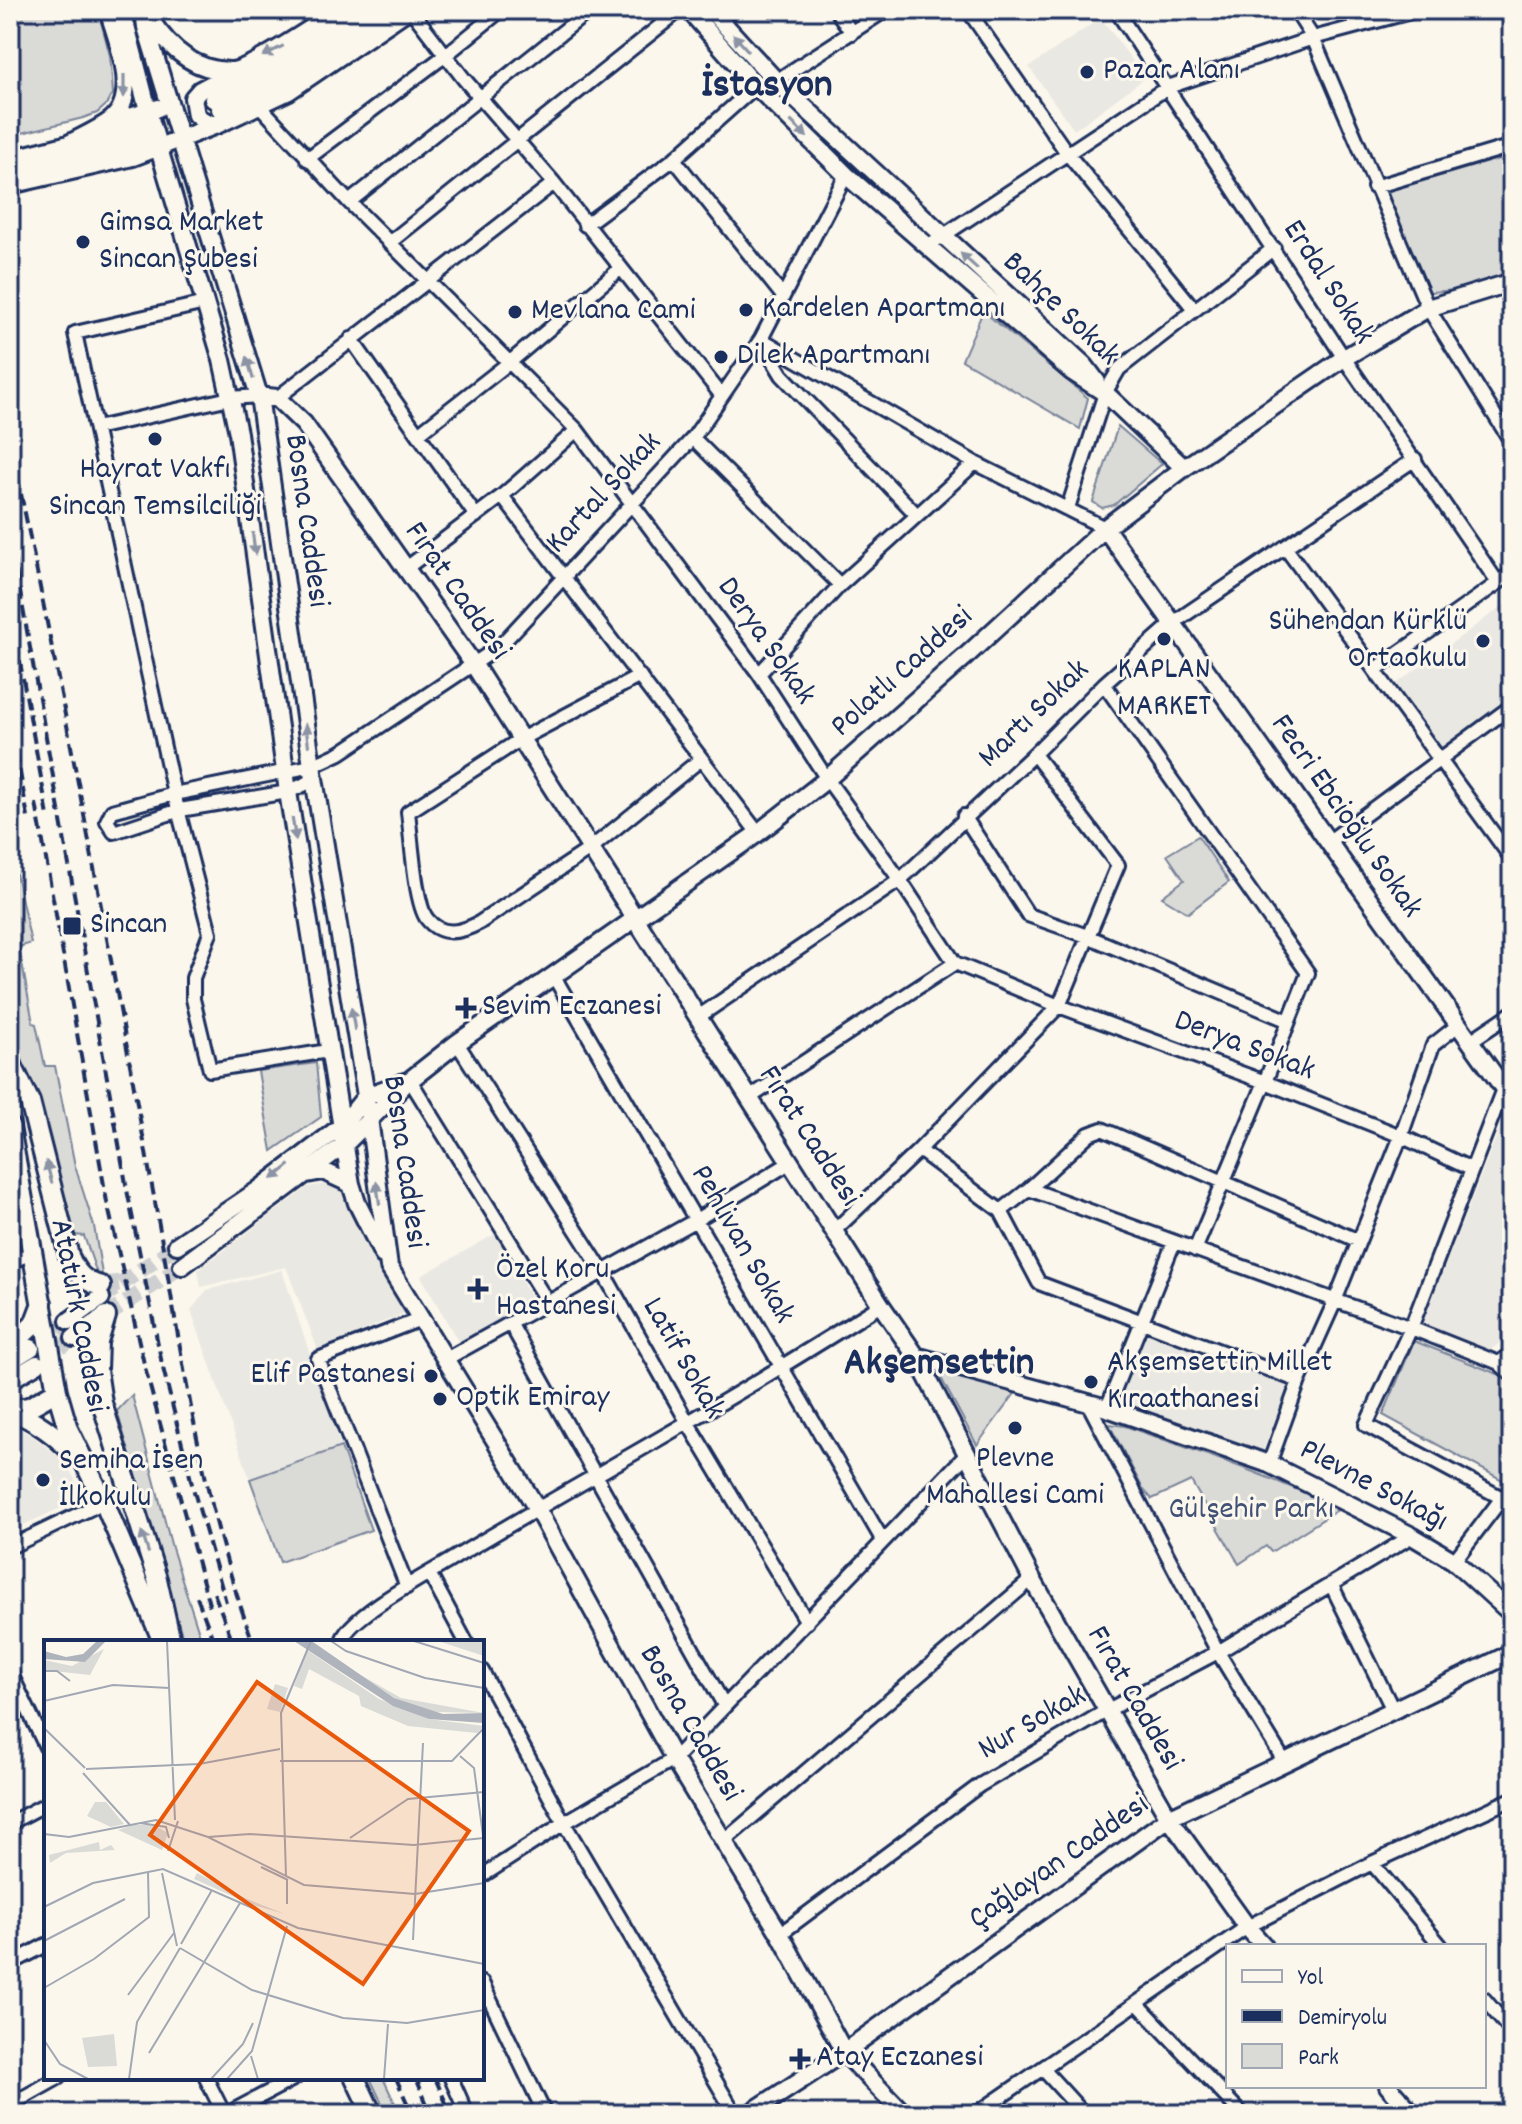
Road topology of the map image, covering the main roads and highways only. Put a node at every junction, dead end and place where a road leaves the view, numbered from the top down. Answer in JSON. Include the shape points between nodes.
{"nodes":[{"id":1,"x":10,"y":1061,"type":"edge"},
{"id":2,"x":10,"y":1127,"type":"edge"},
{"id":3,"x":42,"y":1303,"type":"junction"},
{"id":4,"x":10,"y":1347,"type":"edge"},
{"id":5,"x":57,"y":1391,"type":"junction"},
{"id":6,"x":10,"y":1410,"type":"edge"},
{"id":7,"x":85,"y":1466,"type":"junction"},
{"id":8,"x":162,"y":1640,"type":"edge"},
{"id":9,"x":171,"y":1640,"type":"edge"},
{"id":10,"x":356,"y":2080,"type":"edge"},
{"id":11,"x":372,"y":2114,"type":"edge"}],
"edges":[{"from":9,"to":1,"type":"main road","one_way":true,"via":[[168,1616],[102,1403],[97,1370],[103,1300],[75,1271],[69,1256],[30,1102]]},
{"from":2,"to":3,"type":"main road","name":"Atatürk Caddesi"},
{"from":3,"to":4,"type":"main road","via":[[34,1324]]},
{"from":3,"to":5,"type":"main road","name":"Atatürk Caddesi"},
{"from":5,"to":6,"type":"main road","via":[[29,1407]]},
{"from":5,"to":7,"type":"main road","name":"Atatürk Caddesi"},
{"from":6,"to":7,"type":"main road","via":[[60,1440]]},
{"from":7,"to":8,"type":"main road","name":"Atatürk Caddesi"},
{"from":10,"to":11,"type":"main road"}]}
